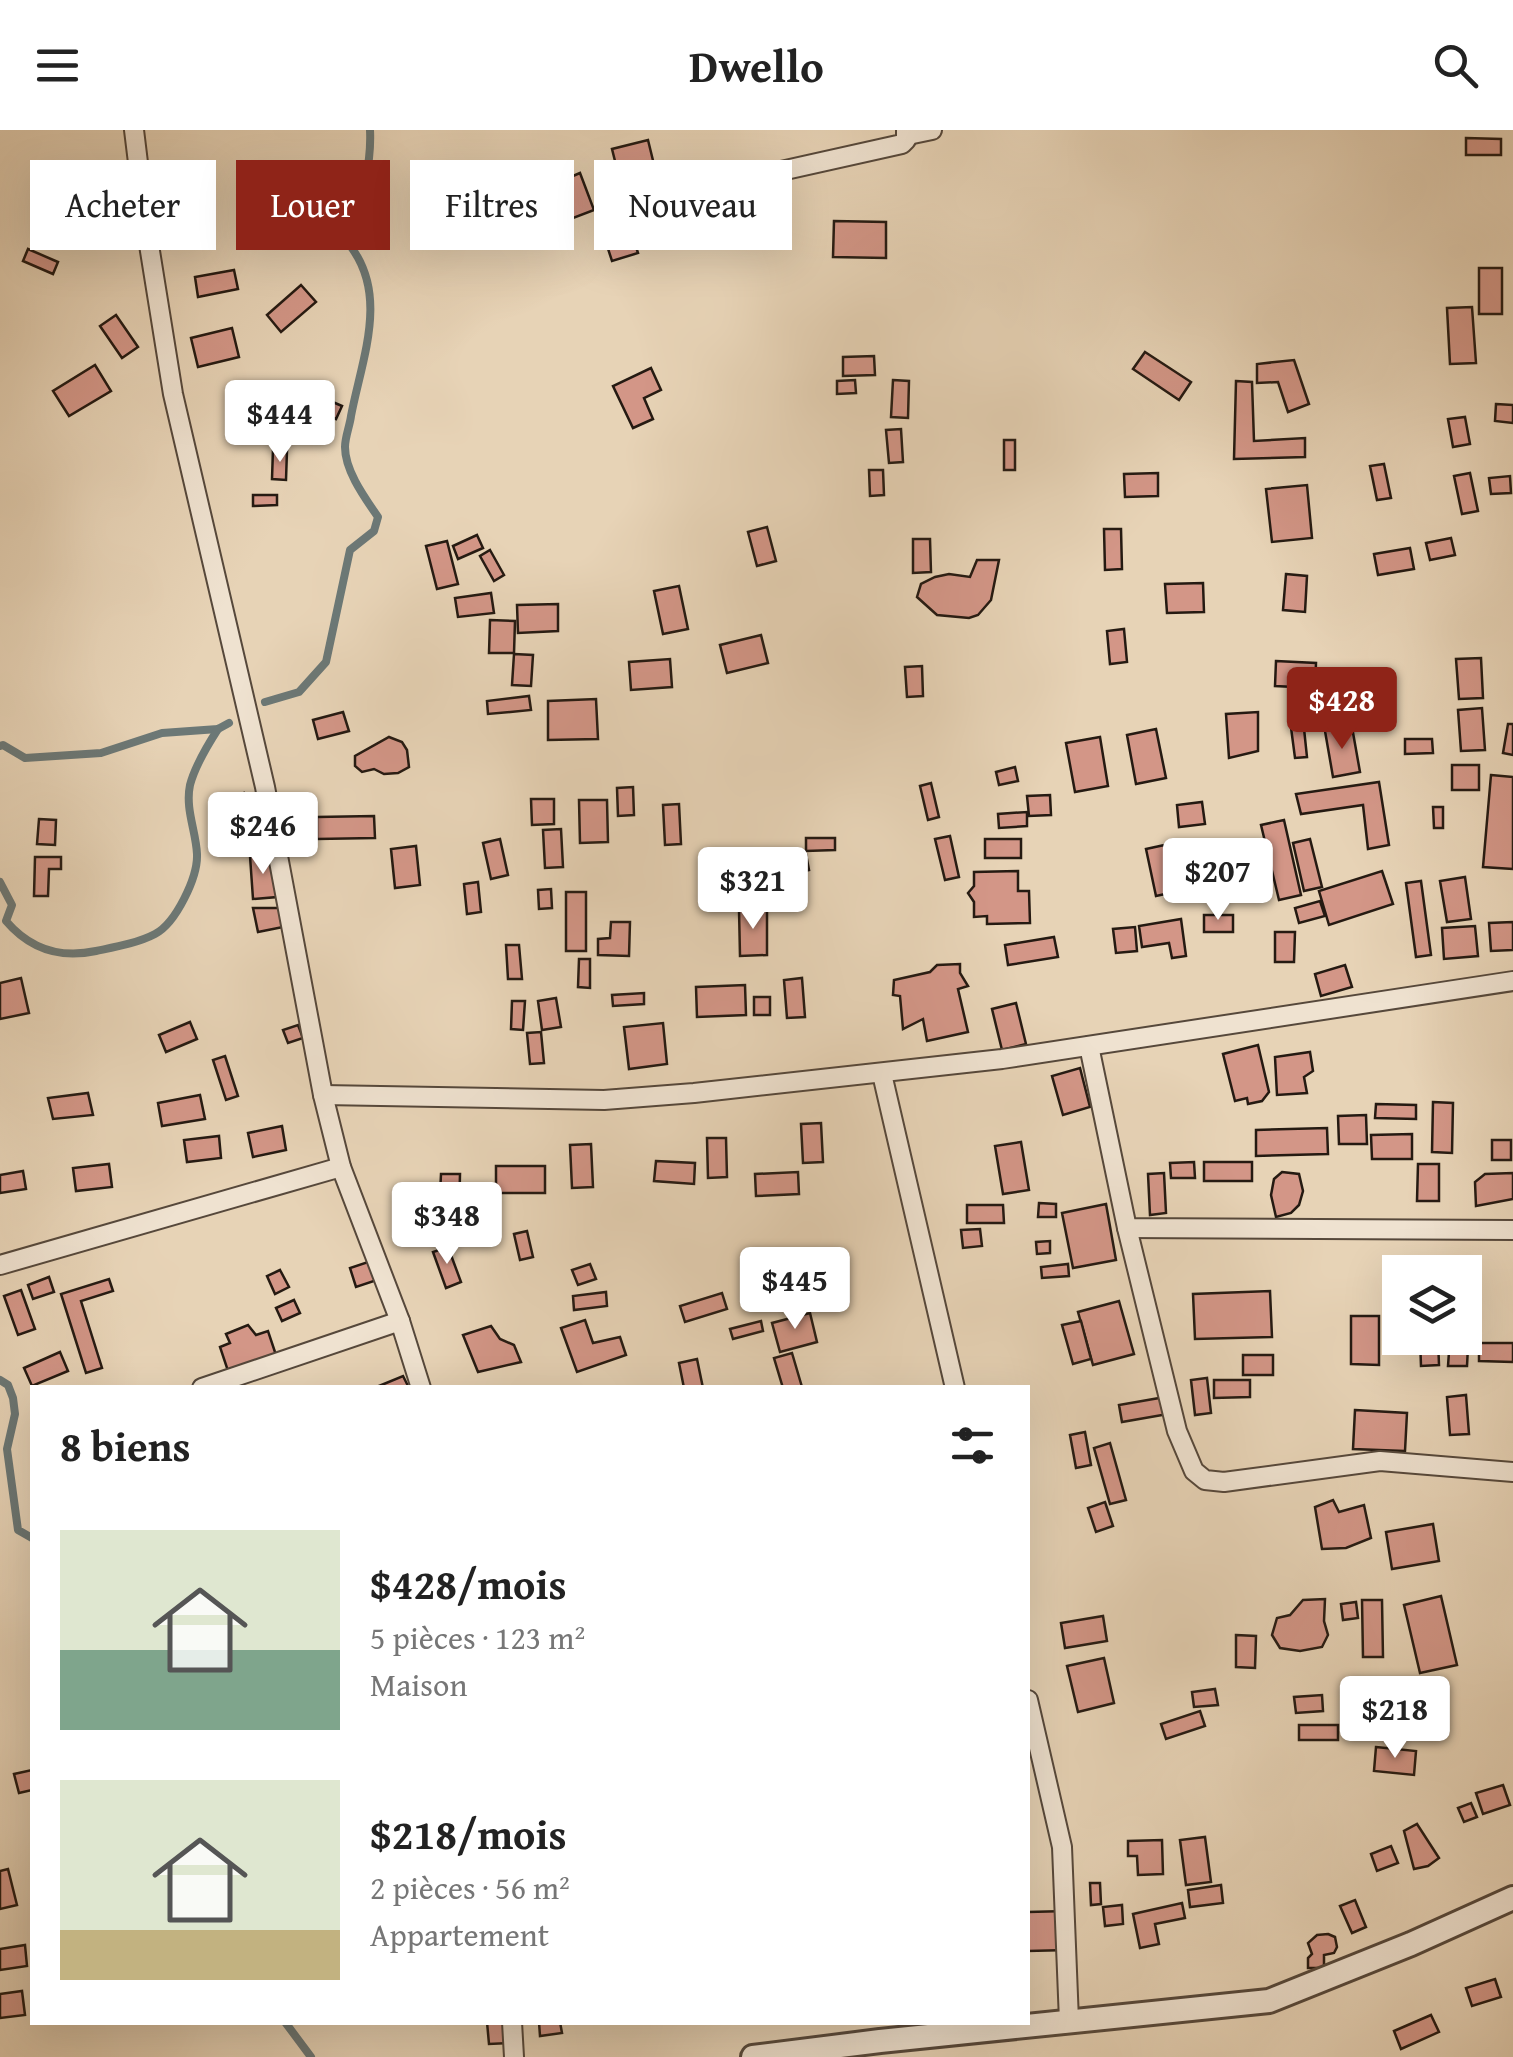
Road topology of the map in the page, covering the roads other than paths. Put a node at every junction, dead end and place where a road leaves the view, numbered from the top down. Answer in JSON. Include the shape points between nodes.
{"nodes":[{"id":1,"x":134,"y":130,"type":"edge"},
{"id":2,"x":932,"y":130,"type":"edge"},
{"id":3,"x":907,"y":132,"type":"edge"},
{"id":4,"x":792,"y":169,"type":"edge"},
{"id":5,"x":1513,"y":981,"type":"edge"},
{"id":6,"x":1089,"y":1046,"type":"junction"},
{"id":7,"x":882,"y":1074,"type":"junction"},
{"id":8,"x":323,"y":1094,"type":"junction"},
{"id":9,"x":341,"y":1167,"type":"junction"},
{"id":10,"x":1126,"y":1228,"type":"junction"},
{"id":11,"x":1513,"y":1230,"type":"edge"},
{"id":12,"x":0,"y":1266,"type":"edge"},
{"id":13,"x":400,"y":1321,"type":"junction"},
{"id":14,"x":211,"y":1385,"type":"edge"},
{"id":15,"x":421,"y":1385,"type":"edge"},
{"id":16,"x":953,"y":1385,"type":"edge"},
{"id":17,"x":1513,"y":1472,"type":"edge"},
{"id":18,"x":1030,"y":1709,"type":"edge"},
{"id":19,"x":1513,"y":1898,"type":"edge"},
{"id":20,"x":1069,"y":2021,"type":"junction"},
{"id":21,"x":512,"y":2025,"type":"edge"},
{"id":22,"x":514,"y":2057,"type":"edge"},
{"id":23,"x":753,"y":2057,"type":"edge"}],
"edges":[{"from":1,"to":8,"type":"street","via":[[173,394],[265,787]]},
{"from":2,"to":3,"type":"street"},
{"from":3,"to":4,"type":"street","via":[[902,144]]},
{"from":5,"to":6,"type":"street"},
{"from":6,"to":7,"type":"street"},
{"from":6,"to":10,"type":"street"},
{"from":7,"to":8,"type":"street","via":[[604,1100]]},
{"from":7,"to":16,"type":"street"},
{"from":8,"to":9,"type":"street"},
{"from":9,"to":12,"type":"street"},
{"from":9,"to":13,"type":"street"},
{"from":10,"to":11,"type":"street"},
{"from":10,"to":17,"type":"street","via":[[1178,1431],[1194,1471],[1205,1480],[1380,1461]]},
{"from":13,"to":14,"type":"street"},
{"from":13,"to":15,"type":"street"},
{"from":18,"to":20,"type":"street","via":[[1062,1847]]},
{"from":19,"to":20,"type":"street","via":[[1269,2001]]},
{"from":20,"to":23,"type":"street"},
{"from":21,"to":22,"type":"street"}]}
